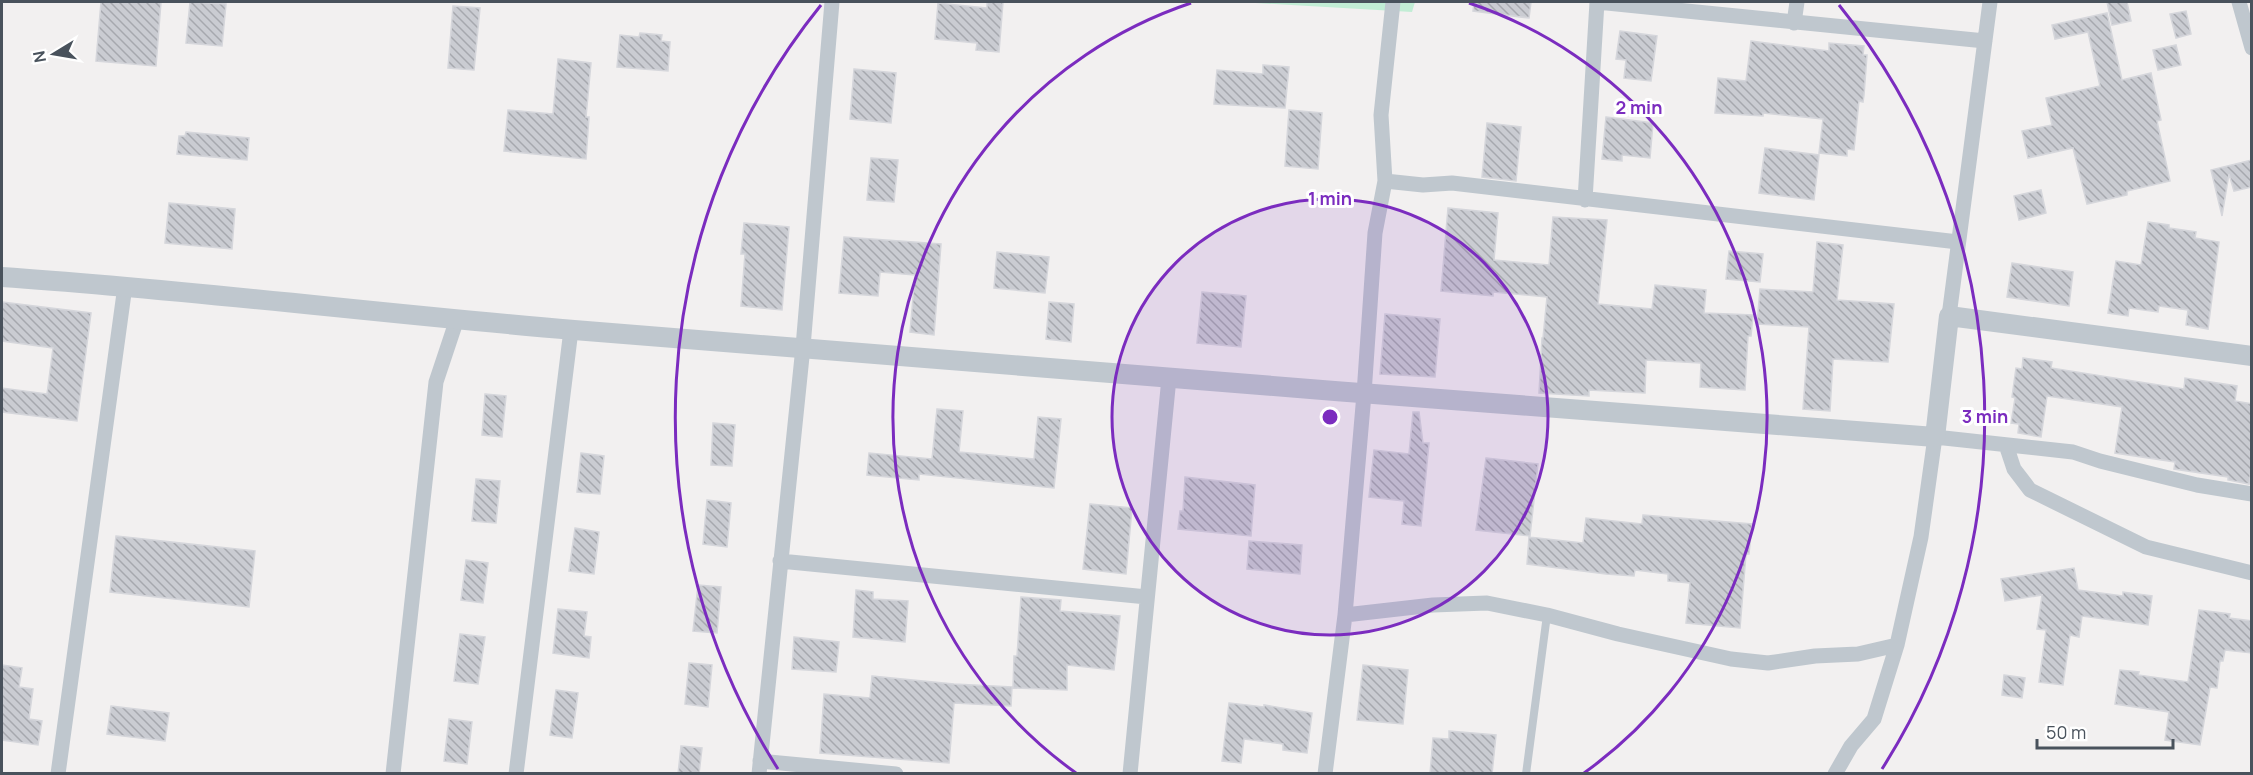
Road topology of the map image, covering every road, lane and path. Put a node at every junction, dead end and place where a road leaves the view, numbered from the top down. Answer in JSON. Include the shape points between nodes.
{"nodes":[{"id":1,"x":832,"y":2,"type":"edge"},
{"id":2,"x":1393,"y":2,"type":"edge"},
{"id":3,"x":1597,"y":2,"type":"edge"},
{"id":4,"x":1797,"y":2,"type":"edge"},
{"id":5,"x":1990,"y":2,"type":"edge"},
{"id":6,"x":2239,"y":2,"type":"edge"},
{"id":7,"x":1794,"y":23,"type":"junction"},
{"id":8,"x":1985,"y":41,"type":"junction"},
{"id":9,"x":2252,"y":48,"type":"edge"},
{"id":10,"x":1385,"y":181,"type":"junction"},
{"id":11,"x":1585,"y":200,"type":"junction"},
{"id":12,"x":1958,"y":242,"type":"junction"},
{"id":13,"x":2,"y":277,"type":"edge"},
{"id":14,"x":125,"y":286,"type":"junction"},
{"id":15,"x":1949,"y":316,"type":"junction"},
{"id":16,"x":457,"y":319,"type":"junction"},
{"id":17,"x":570,"y":330,"type":"junction"},
{"id":18,"x":803,"y":347,"type":"junction"},
{"id":19,"x":2252,"y":356,"type":"edge"},
{"id":20,"x":1169,"y":378,"type":"junction"},
{"id":21,"x":1364,"y":394,"type":"junction"},
{"id":22,"x":1935,"y":437,"type":"junction"},
{"id":23,"x":2006,"y":445,"type":"junction"},
{"id":24,"x":2252,"y":494,"type":"edge"},
{"id":25,"x":780,"y":561,"type":"junction"},
{"id":26,"x":2252,"y":573,"type":"edge"},
{"id":27,"x":1147,"y":597,"type":"junction"},
{"id":28,"x":1345,"y":615,"type":"junction"},
{"id":29,"x":1547,"y":615,"type":"junction"},
{"id":30,"x":1897,"y":645,"type":"junction"},
{"id":31,"x":760,"y":767,"type":"edge"},
{"id":32,"x":57,"y":774,"type":"edge"},
{"id":33,"x":393,"y":774,"type":"edge"},
{"id":34,"x":516,"y":774,"type":"edge"},
{"id":35,"x":896,"y":774,"type":"edge"},
{"id":36,"x":1130,"y":774,"type":"edge"},
{"id":37,"x":1325,"y":774,"type":"edge"},
{"id":38,"x":1526,"y":774,"type":"edge"},
{"id":39,"x":1835,"y":774,"type":"edge"}],
"edges":[{"from":1,"to":18,"type":"street"},
{"from":2,"to":10,"type":"street","via":[[1381,116]]},
{"from":3,"to":7,"type":"street"},
{"from":3,"to":11,"type":"street"},
{"from":4,"to":7,"type":"street"},
{"from":5,"to":8,"type":"street"},
{"from":6,"to":9,"type":"street"},
{"from":7,"to":8,"type":"street"},
{"from":8,"to":12,"type":"street"},
{"from":10,"to":11,"type":"street","via":[[1452,183]]},
{"from":10,"to":21,"type":"street","via":[[1374,233]]},
{"from":11,"to":12,"type":"street"},
{"from":12,"to":15,"type":"street"},
{"from":13,"to":14,"type":"street"},
{"from":14,"to":16,"type":"street"},
{"from":14,"to":32,"type":"street"},
{"from":15,"to":19,"type":"street"},
{"from":15,"to":22,"type":"street"},
{"from":16,"to":17,"type":"street"},
{"from":16,"to":33,"type":"street","via":[[436,382]]},
{"from":17,"to":18,"type":"street"},
{"from":17,"to":34,"type":"street"},
{"from":18,"to":20,"type":"street"},
{"from":18,"to":25,"type":"street"},
{"from":20,"to":21,"type":"street"},
{"from":20,"to":27,"type":"street"},
{"from":21,"to":22,"type":"street"},
{"from":21,"to":28,"type":"street"},
{"from":22,"to":23,"type":"street"},
{"from":22,"to":30,"type":"street","via":[[1922,537]]},
{"from":23,"to":24,"type":"street","via":[[2073,452],[2197,485]]},
{"from":23,"to":26,"type":"street","via":[[2014,469],[2030,490],[2146,547]]},
{"from":25,"to":27,"type":"street"},
{"from":25,"to":31,"type":"street"},
{"from":27,"to":36,"type":"street"},
{"from":28,"to":29,"type":"street","via":[[1487,603]]},
{"from":28,"to":37,"type":"street"},
{"from":29,"to":30,"type":"street","via":[[1731,659],[1768,663],[1858,654]]},
{"from":29,"to":38,"type":"lane"},
{"from":30,"to":39,"type":"street","via":[[1874,719],[1851,746]]},
{"from":31,"to":35,"type":"street"}]}
